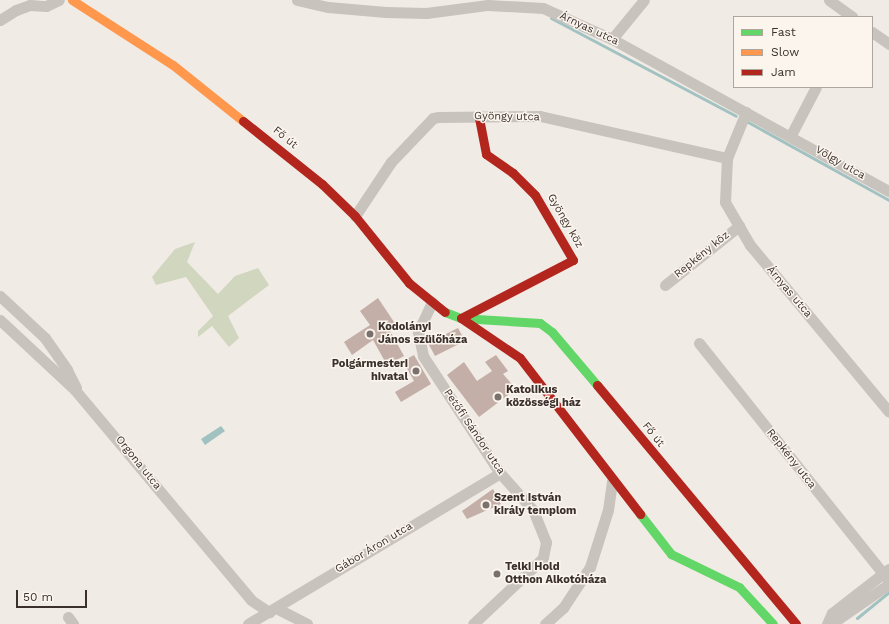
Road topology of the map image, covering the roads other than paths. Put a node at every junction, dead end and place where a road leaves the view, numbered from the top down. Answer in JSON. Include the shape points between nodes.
{"nodes":[{"id":1,"x":59,"y":0,"type":"edge"},
{"id":2,"x":72,"y":0,"type":"edge"},
{"id":3,"x":298,"y":0,"type":"edge"},
{"id":4,"x":644,"y":0,"type":"edge"},
{"id":5,"x":829,"y":0,"type":"edge"},
{"id":6,"x":465,"y":4,"type":"edge"},
{"id":7,"x":5,"y":13,"type":"edge"},
{"id":8,"x":851,"y":16,"type":"edge"},
{"id":9,"x":0,"y":20,"type":"edge"},
{"id":10,"x":873,"y":33,"type":"edge"},
{"id":11,"x":612,"y":39,"type":"junction"},
{"id":12,"x":889,"y":44,"type":"edge"},
{"id":13,"x":815,"y":88,"type":"edge"},
{"id":14,"x":746,"y":112,"type":"junction"},
{"id":15,"x":479,"y":116,"type":"junction"},
{"id":16,"x":791,"y":135,"type":"junction"},
{"id":17,"x":727,"y":158,"type":"junction"},
{"id":18,"x":889,"y":191,"type":"edge"},
{"id":19,"x":355,"y":216,"type":"junction"},
{"id":20,"x":739,"y":226,"type":"junction"},
{"id":21,"x":665,"y":285,"type":"dead end"},
{"id":22,"x":0,"y":296,"type":"edge"},
{"id":23,"x":432,"y":302,"type":"junction"},
{"id":24,"x":462,"y":318,"type":"junction"},
{"id":25,"x":0,"y":320,"type":"edge"},
{"id":26,"x":699,"y":343,"type":"dead end"},
{"id":27,"x":75,"y":390,"type":"junction"},
{"id":28,"x":889,"y":412,"type":"edge"},
{"id":29,"x":500,"y":473,"type":"junction"},
{"id":30,"x":612,"y":481,"type":"junction"},
{"id":31,"x":887,"y":577,"type":"edge"},
{"id":32,"x":273,"y":610,"type":"junction"},
{"id":33,"x":248,"y":624,"type":"edge"},
{"id":34,"x":306,"y":624,"type":"edge"},
{"id":35,"x":473,"y":624,"type":"edge"},
{"id":36,"x":545,"y":624,"type":"edge"},
{"id":37,"x":773,"y":624,"type":"edge"},
{"id":38,"x":796,"y":624,"type":"edge"},
{"id":39,"x":827,"y":624,"type":"edge"},
{"id":40,"x":831,"y":624,"type":"edge"}],
"edges":[{"from":1,"to":7,"type":"street","via":[[46,6],[30,5]]},
{"from":2,"to":19,"type":"main road","name":"Fő út","via":[[205,89],[322,184]]},
{"from":3,"to":6,"type":"street","name":"Árnyas utca","via":[[328,7],[426,13]]},
{"from":4,"to":11,"type":"street"},
{"from":5,"to":8,"type":"street"},
{"from":6,"to":11,"type":"street","name":"Árnyas utca","via":[[543,8]]},
{"from":7,"to":9,"type":"street"},
{"from":10,"to":12,"type":"street"},
{"from":11,"to":14,"type":"street","name":"Árnyas utca"},
{"from":13,"to":16,"type":"street"},
{"from":14,"to":16,"type":"street","name":"Árnyas utca"},
{"from":14,"to":17,"type":"street","name":"Árnyas utca"},
{"from":15,"to":17,"type":"street","name":"Gyöngy utca","via":[[540,116]]},
{"from":15,"to":19,"type":"street","name":"Gyöngy utca","via":[[433,118],[386,168]]},
{"from":15,"to":24,"type":"main road","name":"Gyöngy köz","via":[[486,154],[513,173],[535,195],[574,260]]},
{"from":16,"to":18,"type":"street","name":"Völgy utca"},
{"from":17,"to":20,"type":"street","name":"Árnyas utca","via":[[725,202]]},
{"from":19,"to":23,"type":"main road","name":"Fő út","via":[[409,283]]},
{"from":20,"to":21,"type":"street","name":"Repkény köz"},
{"from":20,"to":28,"type":"street","name":"Árnyas utca","via":[[750,245]]},
{"from":22,"to":27,"type":"street","via":[[45,338],[76,385]]},
{"from":23,"to":24,"type":"main road","name":"Fő út","via":[[444,312]]},
{"from":23,"to":29,"type":"street","name":"Petőfi Sándor utca","via":[[418,332],[418,346]]},
{"from":24,"to":30,"type":"main road","name":"Fő út","via":[[520,358]]},
{"from":24,"to":38,"type":"main road","name":"Fő út","via":[[527,320],[540,324],[552,332]]},
{"from":25,"to":27,"type":"street","name":"Orgona utca"},
{"from":26,"to":31,"type":"street","name":"Repkény utca"},
{"from":27,"to":32,"type":"street","name":"Orgona utca","via":[[251,600]]},
{"from":29,"to":32,"type":"street","name":"Gábor Áron utca"},
{"from":29,"to":35,"type":"street","name":"Petőfi Sándor utca","via":[[533,510],[546,542],[543,558]]},
{"from":30,"to":36,"type":"street","via":[[608,510],[590,567],[563,608]]},
{"from":30,"to":37,"type":"main road","name":"Fő út","via":[[671,554],[739,588]]},
{"from":31,"to":39,"type":"street","via":[[832,614]]},
{"from":31,"to":40,"type":"street"},
{"from":32,"to":33,"type":"street","name":"Gábor Áron utca"},
{"from":32,"to":34,"type":"street"}]}
